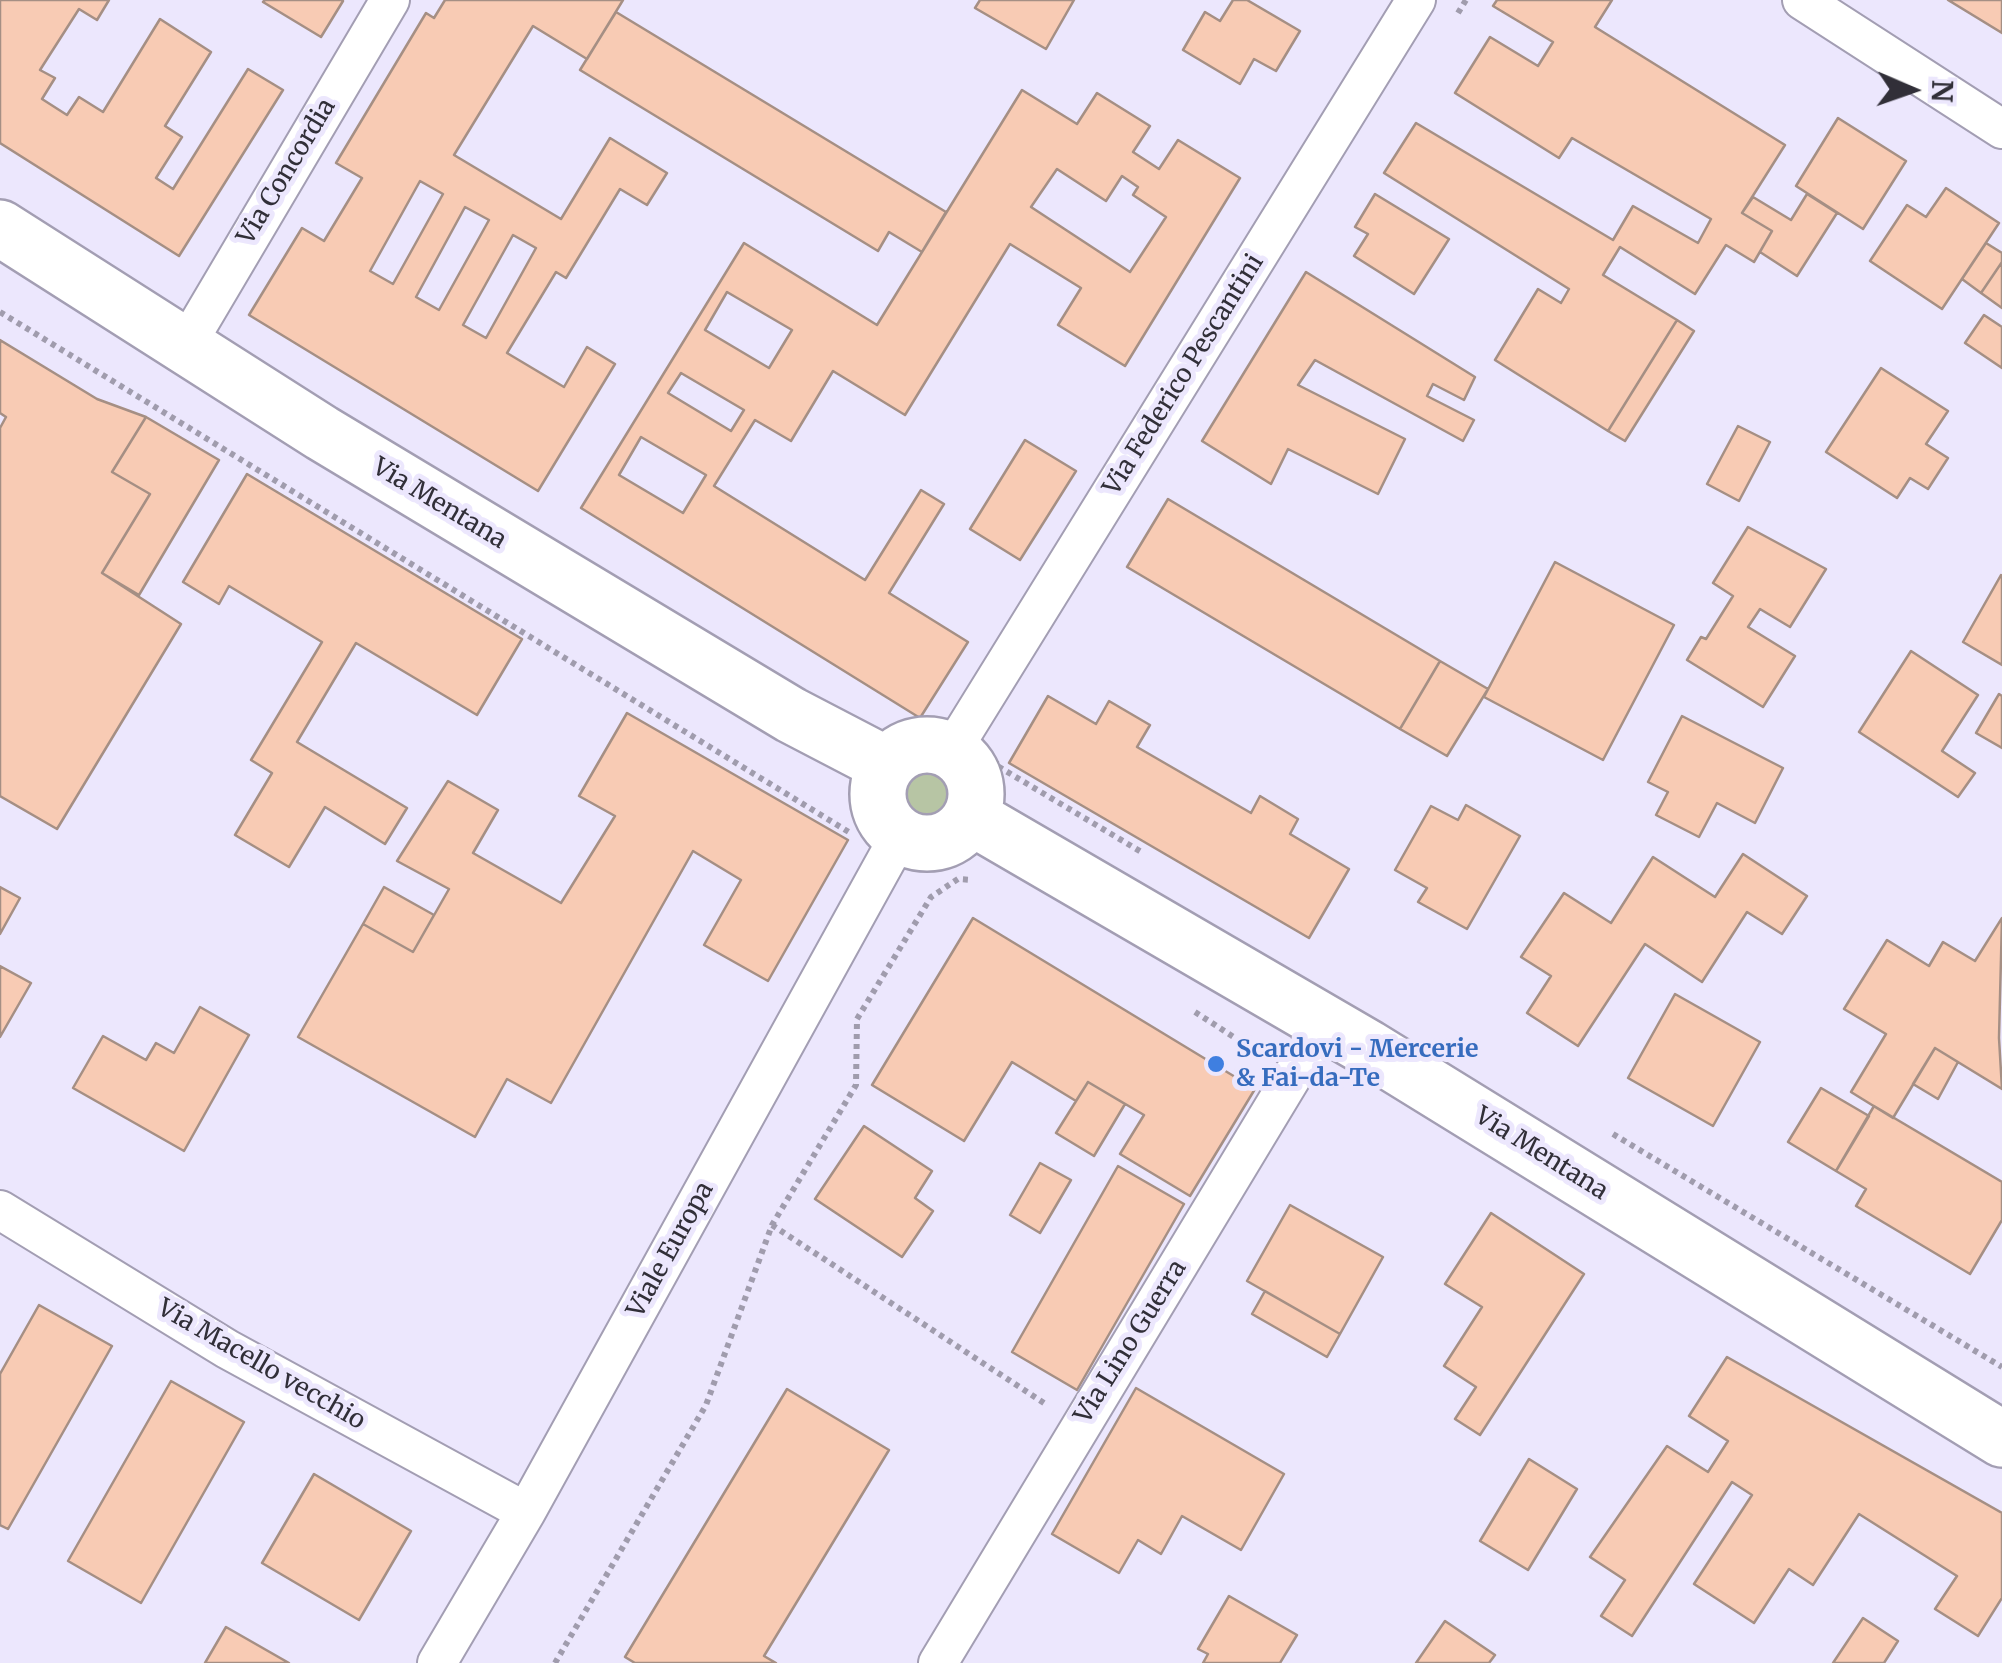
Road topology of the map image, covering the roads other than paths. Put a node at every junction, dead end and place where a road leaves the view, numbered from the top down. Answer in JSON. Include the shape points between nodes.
{"nodes":[{"id":1,"x":390,"y":0,"type":"edge"},
{"id":2,"x":1416,"y":0,"type":"edge"},
{"id":3,"x":1802,"y":0,"type":"edge"},
{"id":4,"x":2002,"y":129,"type":"edge"},
{"id":5,"x":0,"y":228,"type":"edge"},
{"id":6,"x":186,"y":344,"type":"junction"},
{"id":7,"x":952,"y":750,"type":"junction"},
{"id":8,"x":887,"y":764,"type":"junction"},
{"id":9,"x":971,"y":817,"type":"junction"},
{"id":10,"x":882,"y":838,"type":"junction"},
{"id":11,"x":1325,"y":1022,"type":"junction"},
{"id":12,"x":0,"y":1210,"type":"edge"},
{"id":13,"x":2002,"y":1439,"type":"edge"},
{"id":14,"x":526,"y":1512,"type":"junction"},
{"id":15,"x":437,"y":1663,"type":"edge"},
{"id":16,"x":938,"y":1663,"type":"edge"}],
"edges":[{"from":1,"to":6,"type":"street","name":"Via Concordia"},
{"from":2,"to":7,"type":"street","name":"Via Federico Pescantini"},
{"from":3,"to":4,"type":"street"},
{"from":5,"to":6,"type":"main road","name":"Via Mentana"},
{"from":6,"to":8,"type":"main road","name":"Via Mentana","via":[[791,715]]},
{"from":7,"to":8,"type":"main road","via":[[924,744]]},
{"from":7,"to":9,"type":"main road","via":[[973,773]]},
{"from":8,"to":10,"type":"main road","via":[[880,779],[880,810],[888,824]]},
{"from":9,"to":10,"type":"main road","via":[[940,842]]},
{"from":9,"to":11,"type":"main road","name":"Via Mentana"},
{"from":10,"to":14,"type":"street","name":"Viale Europa"},
{"from":11,"to":13,"type":"main road","name":"Via Mentana"},
{"from":11,"to":16,"type":"street","name":"Via Lino Guerra"},
{"from":12,"to":14,"type":"street","name":"Via Macello vecchio","via":[[227,1349]]},
{"from":14,"to":15,"type":"street","name":"Viale Europa"}]}
